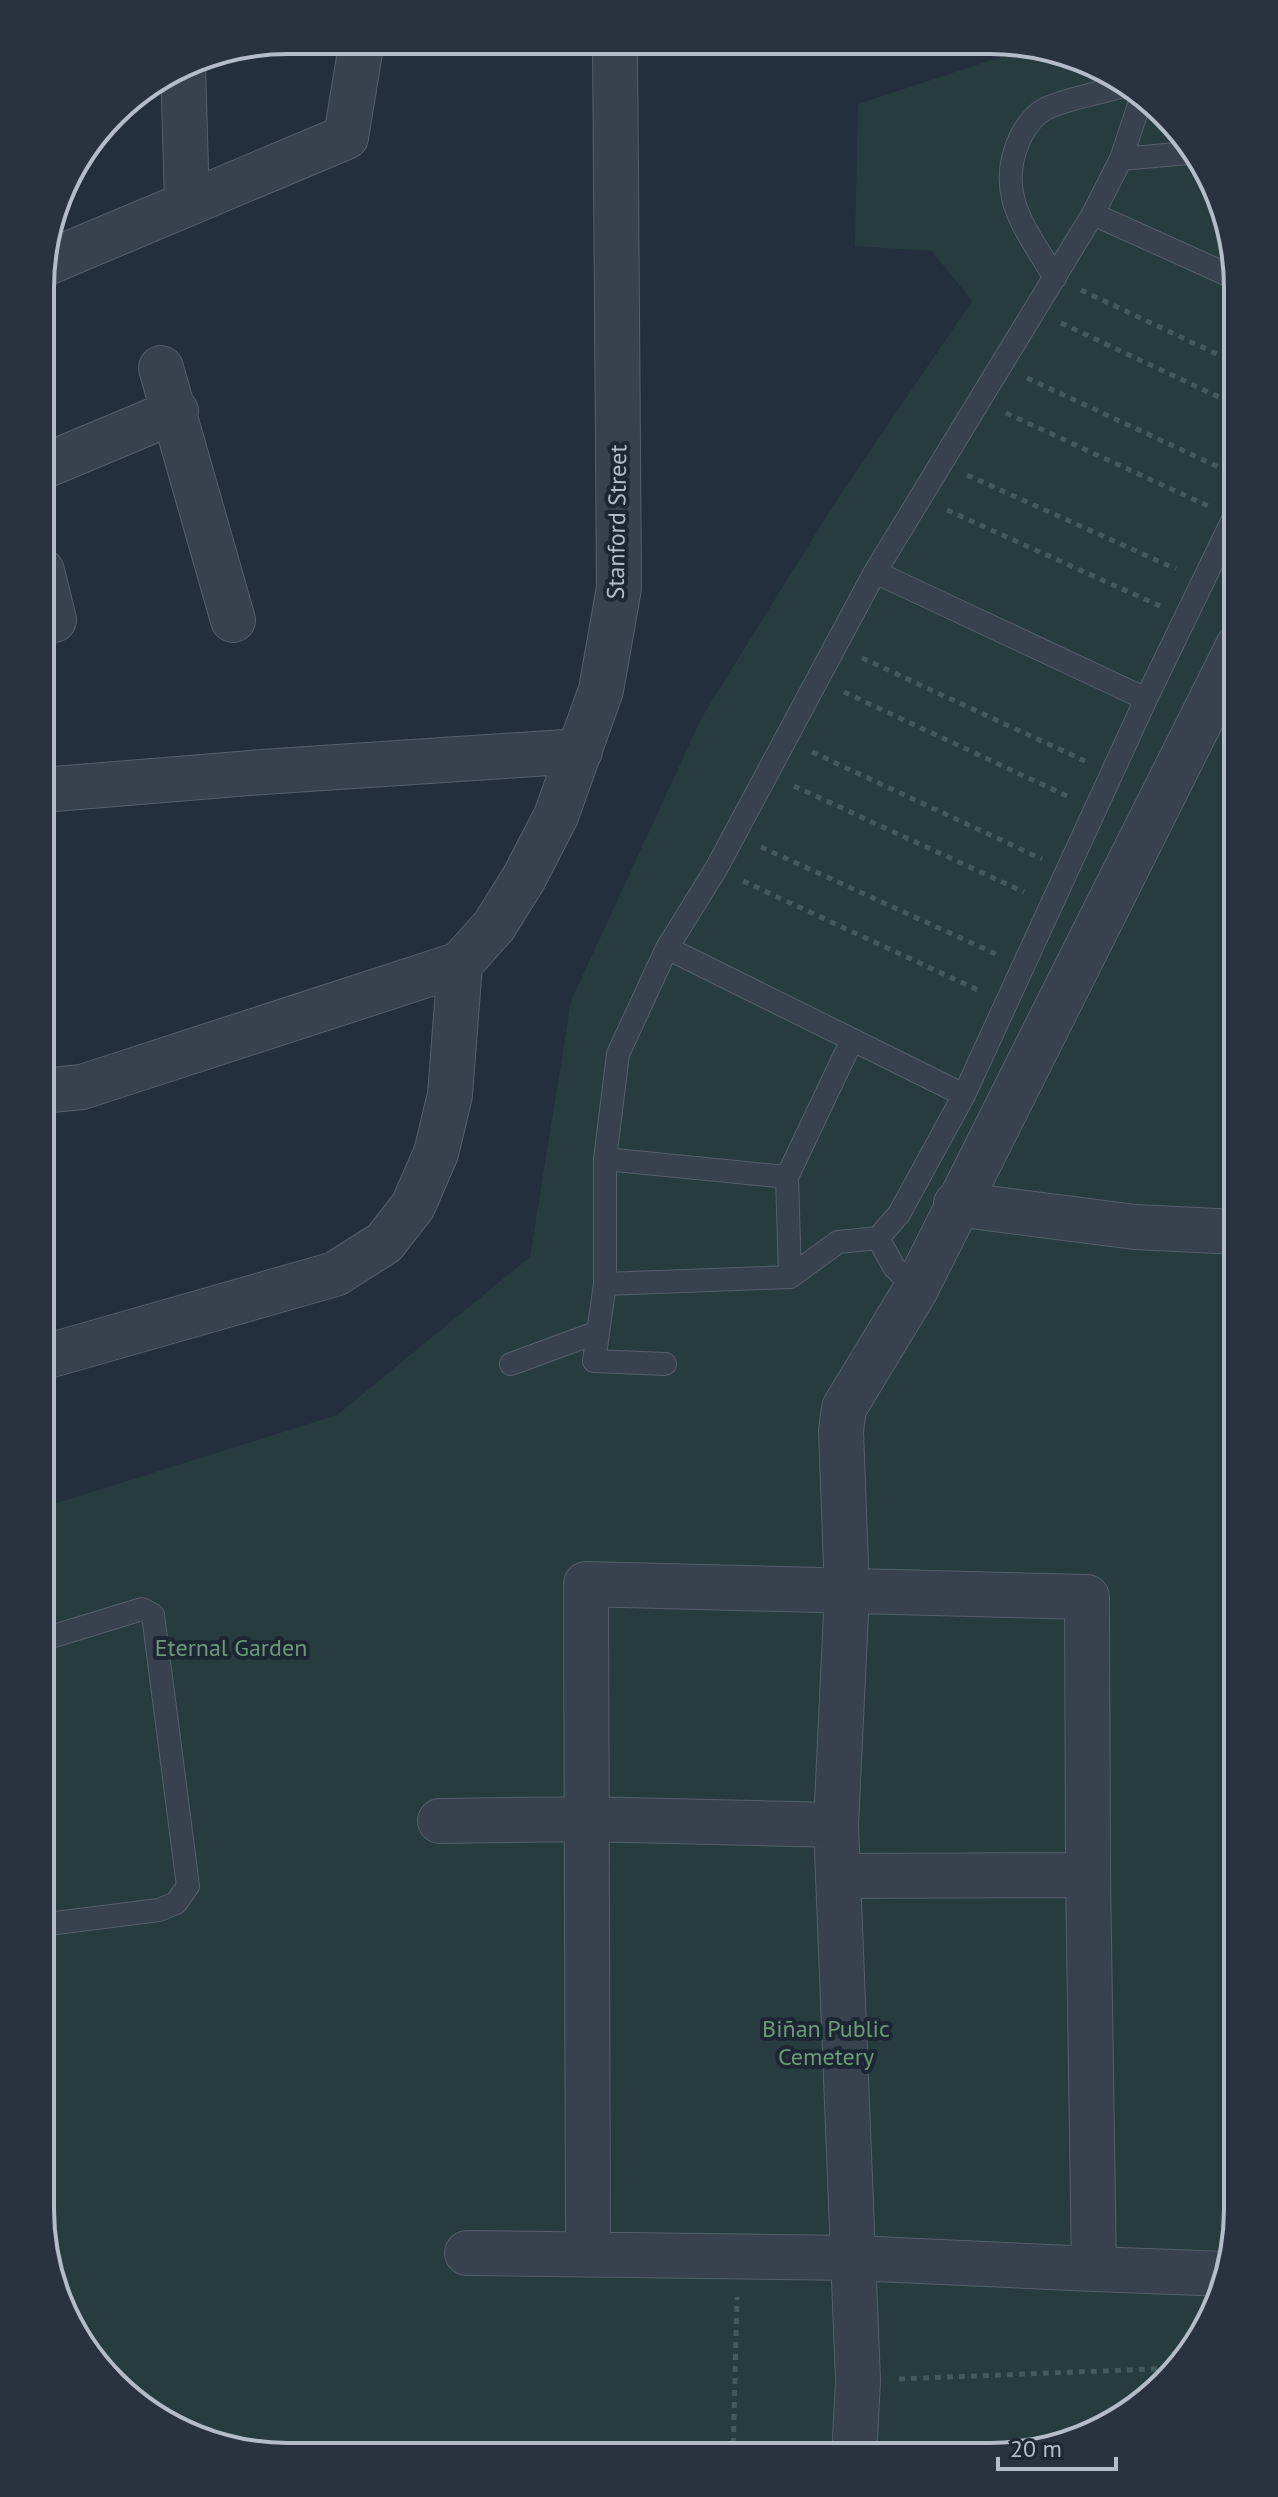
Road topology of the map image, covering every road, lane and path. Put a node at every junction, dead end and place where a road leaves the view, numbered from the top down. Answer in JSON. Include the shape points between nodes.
{"nodes":[{"id":1,"x":360,"y":54,"type":"edge"},
{"id":2,"x":615,"y":54,"type":"edge"},
{"id":3,"x":183,"y":79,"type":"edge"},
{"id":4,"x":1113,"y":89,"type":"edge"},
{"id":5,"x":1138,"y":107,"type":"edge"},
{"id":6,"x":1182,"y":154,"type":"edge"},
{"id":7,"x":1121,"y":159,"type":"junction"},
{"id":8,"x":187,"y":204,"type":"junction"},
{"id":9,"x":1093,"y":214,"type":"junction"},
{"id":10,"x":56,"y":259,"type":"edge"},
{"id":11,"x":1223,"y":273,"type":"edge"},
{"id":12,"x":1055,"y":278,"type":"junction"},
{"id":13,"x":1034,"y":311,"type":"junction"},
{"id":14,"x":1224,"y":357,"type":"edge"},
{"id":15,"x":1001,"y":366,"type":"junction"},
{"id":16,"x":161,"y":368,"type":"dead end"},
{"id":17,"x":1224,"y":399,"type":"edge"},
{"id":18,"x":979,"y":401,"type":"junction"},
{"id":19,"x":176,"y":411,"type":"junction"},
{"id":20,"x":54,"y":462,"type":"edge"},
{"id":21,"x":942,"y":464,"type":"junction"},
{"id":22,"x":1224,"y":469,"type":"edge"},
{"id":23,"x":920,"y":498,"type":"junction"},
{"id":24,"x":1224,"y":509,"type":"edge"},
{"id":25,"x":1224,"y":539,"type":"edge"},
{"id":26,"x":875,"y":572,"type":"junction"},
{"id":27,"x":1203,"y":581,"type":"junction"},
{"id":28,"x":1185,"y":617,"type":"junction"},
{"id":29,"x":233,"y":620,"type":"dead end"},
{"id":30,"x":836,"y":646,"type":"junction"},
{"id":31,"x":1224,"y":674,"type":"edge"},
{"id":32,"x":817,"y":680,"type":"junction"},
{"id":33,"x":1146,"y":699,"type":"junction"},
{"id":34,"x":785,"y":739,"type":"junction"},
{"id":35,"x":580,"y":751,"type":"junction"},
{"id":36,"x":767,"y":773,"type":"junction"},
{"id":37,"x":1112,"y":773,"type":"junction"},
{"id":38,"x":54,"y":789,"type":"edge"},
{"id":39,"x":1095,"y":809,"type":"junction"},
{"id":40,"x":734,"y":835,"type":"junction"},
{"id":41,"x":716,"y":869,"type":"junction"},
{"id":42,"x":1067,"y":871,"type":"junction"},
{"id":43,"x":1051,"y":905,"type":"junction"},
{"id":44,"x":667,"y":948,"type":"junction"},
{"id":45,"x":460,"y":964,"type":"junction"},
{"id":46,"x":1023,"y":967,"type":"junction"},
{"id":47,"x":1006,"y":1003,"type":"junction"},
{"id":48,"x":852,"y":1040,"type":"junction"},
{"id":49,"x":54,"y":1090,"type":"edge"},
{"id":50,"x":964,"y":1095,"type":"junction"},
{"id":51,"x":605,"y":1159,"type":"junction"},
{"id":52,"x":787,"y":1177,"type":"junction"},
{"id":53,"x":956,"y":1204,"type":"junction"},
{"id":54,"x":1224,"y":1231,"type":"edge"},
{"id":55,"x":878,"y":1238,"type":"junction"},
{"id":56,"x":790,"y":1277,"type":"junction"},
{"id":57,"x":605,"y":1284,"type":"junction"},
{"id":58,"x":916,"y":1289,"type":"junction"},
{"id":59,"x":598,"y":1332,"type":"junction"},
{"id":60,"x":54,"y":1354,"type":"edge"},
{"id":61,"x":511,"y":1364,"type":"dead end"},
{"id":62,"x":665,"y":1364,"type":"dead end"},
{"id":63,"x":847,"y":1592,"type":"junction"},
{"id":64,"x":54,"y":1636,"type":"edge"},
{"id":65,"x":585,"y":1819,"type":"junction"},
{"id":66,"x":440,"y":1821,"type":"dead end"},
{"id":67,"x":836,"y":1825,"type":"junction"},
{"id":68,"x":1088,"y":1875,"type":"junction"},
{"id":69,"x":838,"y":1876,"type":"junction"},
{"id":70,"x":54,"y":1923,"type":"edge"},
{"id":71,"x":467,"y":2253,"type":"dead end"},
{"id":72,"x":588,"y":2253,"type":"junction"},
{"id":73,"x":737,"y":2256,"type":"junction"},
{"id":74,"x":854,"y":2258,"type":"junction"},
{"id":75,"x":1094,"y":2269,"type":"junction"},
{"id":76,"x":1215,"y":2274,"type":"edge"},
{"id":77,"x":1160,"y":2369,"type":"edge"},
{"id":78,"x":858,"y":2381,"type":"junction"},
{"id":79,"x":733,"y":2443,"type":"edge"},
{"id":80,"x":855,"y":2443,"type":"edge"}],
"edges":[{"from":1,"to":8,"type":"street","via":[[346,137]]},
{"from":2,"to":35,"type":"street","name":"Stanford Street","via":[[619,588],[601,690]]},
{"from":3,"to":8,"type":"street"},
{"from":4,"to":12,"type":"lane","via":[[1044,110],[1028,123],[1017,146],[1009,179],[1013,206]]},
{"from":5,"to":7,"type":"lane"},
{"from":6,"to":7,"type":"lane"},
{"from":7,"to":9,"type":"lane"},
{"from":8,"to":10,"type":"street"},
{"from":9,"to":11,"type":"lane"},
{"from":9,"to":12,"type":"lane"},
{"from":12,"to":13,"type":"lane"},
{"from":12,"to":14,"type":"path"},
{"from":13,"to":15,"type":"lane"},
{"from":13,"to":17,"type":"path"},
{"from":15,"to":18,"type":"lane"},
{"from":15,"to":22,"type":"path"},
{"from":16,"to":19,"type":"street"},
{"from":18,"to":21,"type":"lane"},
{"from":18,"to":24,"type":"path"},
{"from":19,"to":20,"type":"street"},
{"from":19,"to":29,"type":"street"},
{"from":21,"to":23,"type":"lane"},
{"from":21,"to":27,"type":"path"},
{"from":23,"to":26,"type":"lane"},
{"from":23,"to":28,"type":"path"},
{"from":25,"to":27,"type":"lane"},
{"from":26,"to":30,"type":"lane"},
{"from":26,"to":33,"type":"lane"},
{"from":27,"to":28,"type":"lane"},
{"from":28,"to":33,"type":"lane"},
{"from":30,"to":32,"type":"lane"},
{"from":30,"to":37,"type":"path"},
{"from":31,"to":53,"type":"street"},
{"from":32,"to":34,"type":"lane"},
{"from":32,"to":39,"type":"path"},
{"from":33,"to":37,"type":"lane"},
{"from":34,"to":36,"type":"lane"},
{"from":34,"to":42,"type":"path"},
{"from":35,"to":38,"type":"street"},
{"from":35,"to":45,"type":"street","name":"Stanford Street","via":[[556,816],[524,878],[494,926]]},
{"from":36,"to":40,"type":"lane"},
{"from":36,"to":43,"type":"path"},
{"from":37,"to":39,"type":"lane"},
{"from":39,"to":42,"type":"lane"},
{"from":40,"to":41,"type":"lane"},
{"from":40,"to":46,"type":"path"},
{"from":41,"to":44,"type":"lane"},
{"from":41,"to":47,"type":"path"},
{"from":42,"to":43,"type":"lane"},
{"from":43,"to":46,"type":"lane"},
{"from":44,"to":48,"type":"lane"},
{"from":44,"to":51,"type":"lane","via":[[618,1054]]},
{"from":45,"to":49,"type":"street","via":[[82,1087]]},
{"from":45,"to":60,"type":"street","via":[[450,1095],[436,1153],[413,1206],[384,1243],[335,1274]]},
{"from":46,"to":47,"type":"lane"},
{"from":47,"to":50,"type":"lane"},
{"from":48,"to":50,"type":"lane"},
{"from":48,"to":52,"type":"lane"},
{"from":50,"to":55,"type":"lane","via":[[899,1214]]},
{"from":51,"to":52,"type":"lane"},
{"from":51,"to":57,"type":"lane"},
{"from":52,"to":56,"type":"lane"},
{"from":53,"to":54,"type":"street","via":[[1135,1227]]},
{"from":53,"to":58,"type":"street"},
{"from":55,"to":56,"type":"lane","via":[[838,1242]]},
{"from":55,"to":58,"type":"lane","via":[[894,1267]]},
{"from":56,"to":57,"type":"lane"},
{"from":57,"to":59,"type":"lane"},
{"from":58,"to":63,"type":"street","via":[[844,1408]]},
{"from":59,"to":61,"type":"lane"},
{"from":59,"to":62,"type":"lane","via":[[594,1361]]},
{"from":63,"to":65,"type":"street","via":[[586,1584]]},
{"from":63,"to":67,"type":"street"},
{"from":63,"to":68,"type":"street","via":[[1087,1597]]},
{"from":64,"to":70,"type":"lane","via":[[142,1609],[153,1615],[188,1886],[176,1903],[159,1910]]},
{"from":65,"to":66,"type":"street"},
{"from":65,"to":67,"type":"street"},
{"from":65,"to":72,"type":"street"},
{"from":67,"to":69,"type":"street"},
{"from":68,"to":69,"type":"street"},
{"from":68,"to":75,"type":"street"},
{"from":69,"to":74,"type":"street"},
{"from":71,"to":72,"type":"street"},
{"from":72,"to":73,"type":"street"},
{"from":73,"to":74,"type":"street"},
{"from":73,"to":79,"type":"path"},
{"from":74,"to":75,"type":"street"},
{"from":74,"to":78,"type":"street"},
{"from":75,"to":76,"type":"street"},
{"from":77,"to":78,"type":"path"},
{"from":78,"to":80,"type":"street"}]}
